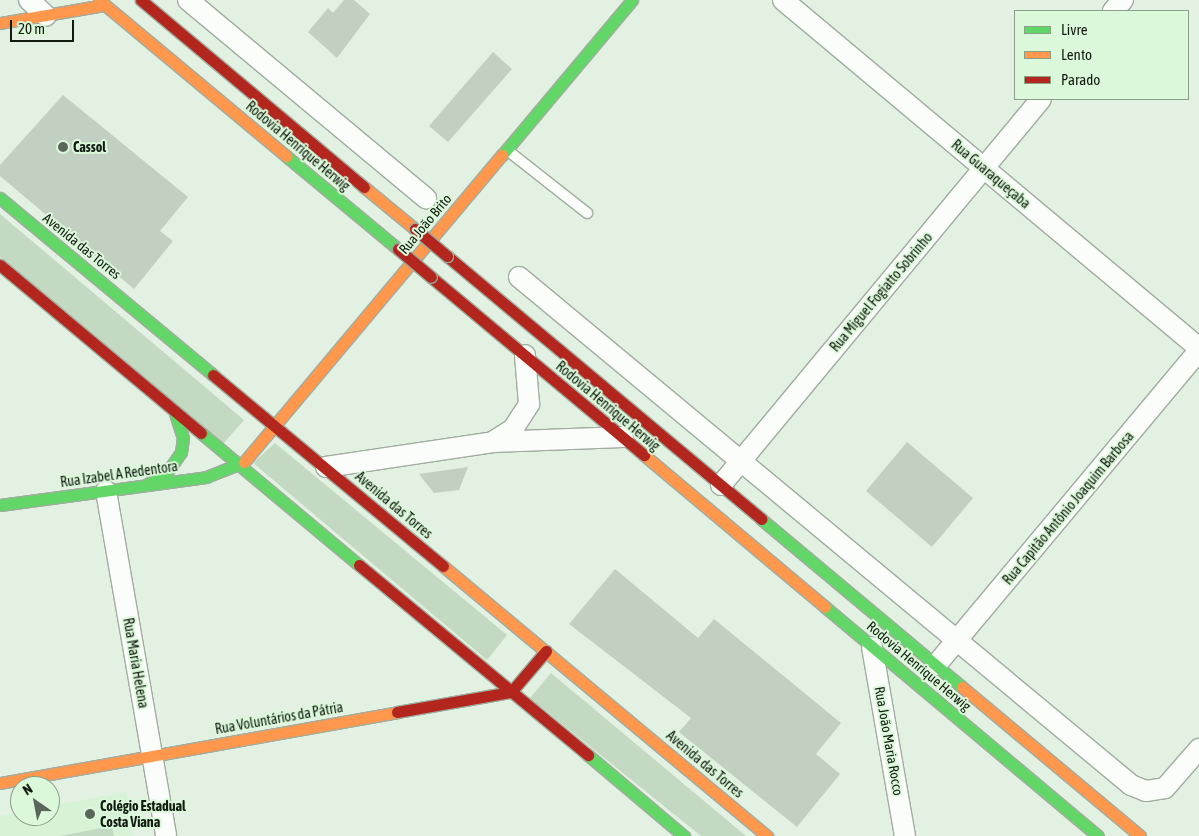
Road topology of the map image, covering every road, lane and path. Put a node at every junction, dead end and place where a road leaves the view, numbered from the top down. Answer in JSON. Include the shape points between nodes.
{"nodes":[{"id":1,"x":29,"y":0,"type":"edge"},
{"id":2,"x":141,"y":0,"type":"edge"},
{"id":3,"x":188,"y":0,"type":"edge"},
{"id":4,"x":632,"y":0,"type":"edge"},
{"id":5,"x":783,"y":0,"type":"edge"},
{"id":6,"x":1122,"y":0,"type":"edge"},
{"id":7,"x":102,"y":2,"type":"edge"},
{"id":8,"x":1114,"y":10,"type":"edge"},
{"id":9,"x":46,"y":16,"type":"junction"},
{"id":10,"x":0,"y":23,"type":"edge"},
{"id":11,"x":1040,"y":100,"type":"edge"},
{"id":12,"x":507,"y":150,"type":"junction"},
{"id":13,"x":984,"y":168,"type":"junction"},
{"id":14,"x":0,"y":198,"type":"edge"},
{"id":15,"x":426,"y":198,"type":"dead end"},
{"id":16,"x":587,"y":213,"type":"dead end"},
{"id":17,"x":0,"y":265,"type":"edge"},
{"id":18,"x":519,"y":277,"type":"dead end"},
{"id":19,"x":1199,"y":349,"type":"edge"},
{"id":20,"x":525,"y":355,"type":"junction"},
{"id":21,"x":174,"y":411,"type":"junction"},
{"id":22,"x":276,"y":425,"type":"junction"},
{"id":23,"x":623,"y":437,"type":"junction"},
{"id":24,"x":493,"y":442,"type":"junction"},
{"id":25,"x":740,"y":461,"type":"junction"},
{"id":26,"x":240,"y":467,"type":"junction"},
{"id":27,"x":326,"y":467,"type":"junction"},
{"id":28,"x":721,"y":485,"type":"junction"},
{"id":29,"x":143,"y":486,"type":"junction"},
{"id":30,"x":106,"y":491,"type":"junction"},
{"id":31,"x":0,"y":505,"type":"edge"},
{"id":32,"x":956,"y":642,"type":"junction"},
{"id":33,"x":872,"y":647,"type":"junction"},
{"id":34,"x":546,"y":651,"type":"junction"},
{"id":35,"x":936,"y":665,"type":"junction"},
{"id":36,"x":511,"y":692,"type":"junction"},
{"id":37,"x":1199,"y":749,"type":"edge"},
{"id":38,"x":152,"y":756,"type":"junction"},
{"id":39,"x":0,"y":783,"type":"edge"},
{"id":40,"x":166,"y":836,"type":"edge"},
{"id":41,"x":684,"y":836,"type":"edge"},
{"id":42,"x":767,"y":836,"type":"edge"},
{"id":43,"x":905,"y":836,"type":"edge"},
{"id":44,"x":1098,"y":836,"type":"edge"},
{"id":45,"x":1140,"y":836,"type":"edge"}],
"edges":[{"from":1,"to":9,"type":"street"},
{"from":2,"to":28,"type":"main road","name":"Rodovia Henrique Herwig","bridge":true},
{"from":3,"to":15,"type":"street"},
{"from":4,"to":12,"type":"main road","name":"Rua João Brito"},
{"from":5,"to":13,"type":"street","name":"Rua Guaraqueçaba"},
{"from":6,"to":8,"type":"street"},
{"from":7,"to":9,"type":"main road"},
{"from":7,"to":20,"type":"main road","name":"Rodovia Henrique Herwig","bridge":true},
{"from":9,"to":10,"type":"main road"},
{"from":11,"to":13,"type":"street","name":"Rua Miguel Fogiatto Sobrinho"},
{"from":12,"to":16,"type":"lane"},
{"from":12,"to":22,"type":"main road","name":"Rua João Brito"},
{"from":13,"to":19,"type":"street","name":"Rua Guaraqueçaba"},
{"from":13,"to":25,"type":"street","name":"Rua Miguel Fogiatto Sobrinho"},
{"from":14,"to":22,"type":"main road","name":"Avenida das Torres"},
{"from":17,"to":21,"type":"main road"},
{"from":18,"to":25,"type":"street"},
{"from":19,"to":32,"type":"street","name":"Rua Capitão Antônio Joaquim Barbosa"},
{"from":20,"to":23,"type":"main road","name":"Rodovia Henrique Herwig"},
{"from":20,"to":24,"type":"street","via":[[529,404],[513,429]]},
{"from":21,"to":26,"type":"main road"},
{"from":21,"to":29,"type":"main road","via":[[183,438],[181,452],[165,475]]},
{"from":22,"to":26,"type":"main road","name":"Rua João Brito"},
{"from":22,"to":27,"type":"main road","name":"Avenida das Torres"},
{"from":23,"to":24,"type":"street"},
{"from":23,"to":33,"type":"main road","name":"Rodovia Henrique Herwig"},
{"from":24,"to":27,"type":"street"},
{"from":25,"to":28,"type":"street","name":"Rua Miguel Fogiatto Sobrinho"},
{"from":25,"to":32,"type":"street"},
{"from":26,"to":29,"type":"main road","name":"Rua Izabel A Redentora","via":[[206,477]]},
{"from":26,"to":36,"type":"main road"},
{"from":27,"to":34,"type":"main road","name":"Avenida das Torres"},
{"from":28,"to":35,"type":"main road","name":"Rodovia Henrique Herwig"},
{"from":29,"to":30,"type":"main road","name":"Rua Izabel A Redentora"},
{"from":30,"to":31,"type":"main road","name":"Rua Izabel A Redentora"},
{"from":30,"to":38,"type":"street","name":"Rua Maria Helena"},
{"from":32,"to":35,"type":"street","name":"Rua Capitão Antônio Joaquim Barbosa"},
{"from":32,"to":37,"type":"street","via":[[1130,785],[1154,792],[1165,788]]},
{"from":33,"to":43,"type":"street","name":"Rua João Maria Rocco"},
{"from":33,"to":44,"type":"main road","name":"Rodovia Henrique Herwig"},
{"from":34,"to":36,"type":"main road"},
{"from":34,"to":42,"type":"main road","name":"Avenida das Torres"},
{"from":35,"to":45,"type":"main road","name":"Rodovia Henrique Herwig"},
{"from":36,"to":38,"type":"main road","name":"Rua Voluntários da Pátria"},
{"from":36,"to":41,"type":"main road"},
{"from":38,"to":39,"type":"main road","name":"Rua Voluntários da Pátria"},
{"from":38,"to":40,"type":"street","name":"Rua Maria Helena"}]}
